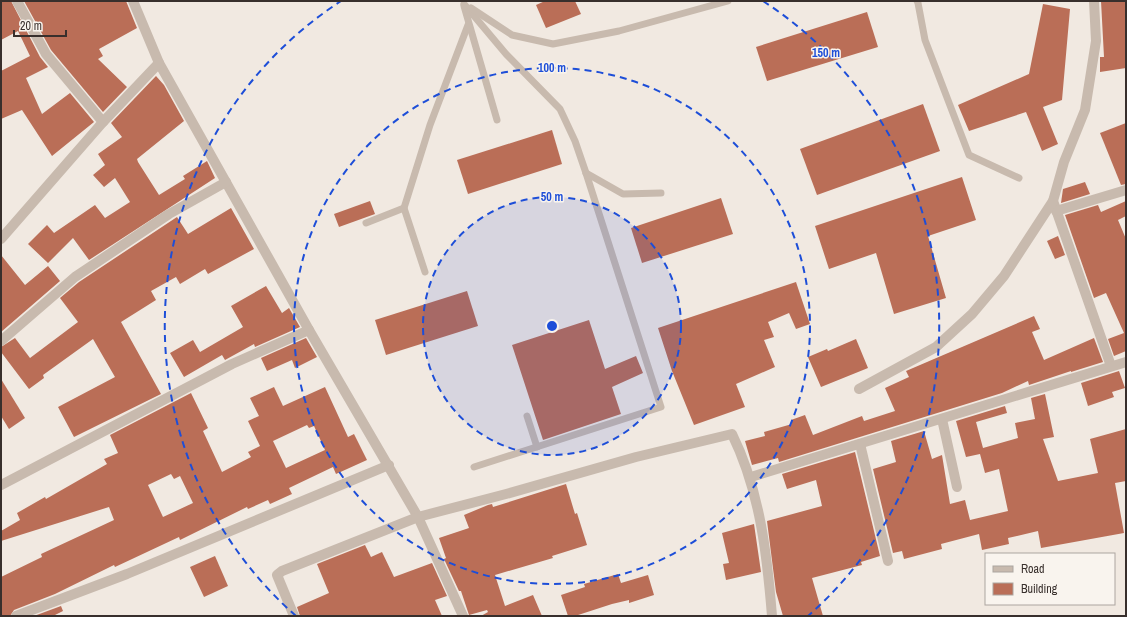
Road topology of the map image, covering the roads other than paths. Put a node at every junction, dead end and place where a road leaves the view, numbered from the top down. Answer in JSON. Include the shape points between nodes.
{"nodes":[{"id":1,"x":17,"y":1,"type":"edge"},
{"id":2,"x":133,"y":1,"type":"edge"},
{"id":3,"x":728,"y":1,"type":"edge"},
{"id":4,"x":917,"y":1,"type":"edge"},
{"id":5,"x":1094,"y":1,"type":"edge"},
{"id":6,"x":463,"y":2,"type":"edge"},
{"id":7,"x":468,"y":25,"type":"junction"},
{"id":8,"x":159,"y":63,"type":"junction"},
{"id":9,"x":497,"y":120,"type":"dead end"},
{"id":10,"x":103,"y":122,"type":"junction"},
{"id":11,"x":586,"y":172,"type":"junction"},
{"id":12,"x":1019,"y":178,"type":"dead end"},
{"id":13,"x":226,"y":182,"type":"junction"},
{"id":14,"x":1126,"y":190,"type":"edge"},
{"id":15,"x":661,"y":193,"type":"dead end"},
{"id":16,"x":1053,"y":201,"type":"junction"},
{"id":17,"x":404,"y":208,"type":"junction"},
{"id":18,"x":1056,"y":211,"type":"junction"},
{"id":19,"x":366,"y":223,"type":"dead end"},
{"id":20,"x":1,"y":239,"type":"edge"},
{"id":21,"x":426,"y":272,"type":"dead end"},
{"id":22,"x":309,"y":330,"type":"junction"},
{"id":23,"x":1,"y":341,"type":"edge"},
{"id":24,"x":1126,"y":362,"type":"edge"},
{"id":25,"x":1111,"y":366,"type":"junction"},
{"id":26,"x":859,"y":389,"type":"dead end"},
{"id":27,"x":527,"y":416,"type":"dead end"},
{"id":28,"x":942,"y":419,"type":"junction"},
{"id":29,"x":860,"y":444,"type":"junction"},
{"id":30,"x":537,"y":447,"type":"junction"},
{"id":31,"x":389,"y":465,"type":"junction"},
{"id":32,"x":474,"y":467,"type":"dead end"},
{"id":33,"x":751,"y":478,"type":"junction"},
{"id":34,"x":1,"y":485,"type":"edge"},
{"id":35,"x":957,"y":488,"type":"dead end"},
{"id":36,"x":418,"y":517,"type":"junction"},
{"id":37,"x":888,"y":561,"type":"dead end"},
{"id":38,"x":16,"y":616,"type":"edge"},
{"id":39,"x":294,"y":616,"type":"edge"},
{"id":40,"x":463,"y":616,"type":"edge"},
{"id":41,"x":772,"y":616,"type":"edge"}],
"edges":[{"from":1,"to":10,"type":"street","via":[[46,54]]},
{"from":2,"to":8,"type":"street"},
{"from":3,"to":6,"type":"lane","via":[[619,31],[553,44],[512,36]]},
{"from":4,"to":12,"type":"lane","via":[[925,40],[970,156]]},
{"from":5,"to":16,"type":"street","via":[[1096,41],[1085,110],[1064,162]]},
{"from":6,"to":7,"type":"lane"},
{"from":6,"to":11,"type":"lane","via":[[506,54],[560,109],[576,141]]},
{"from":7,"to":9,"type":"lane"},
{"from":7,"to":17,"type":"lane","via":[[430,125]]},
{"from":8,"to":10,"type":"street"},
{"from":8,"to":13,"type":"street"},
{"from":10,"to":20,"type":"street"},
{"from":11,"to":15,"type":"lane","via":[[623,194]]},
{"from":11,"to":30,"type":"lane","via":[[661,407]]},
{"from":13,"to":22,"type":"street"},
{"from":13,"to":23,"type":"street","via":[[169,214],[75,277]]},
{"from":14,"to":18,"type":"street"},
{"from":16,"to":18,"type":"street"},
{"from":16,"to":26,"type":"street","via":[[1004,276],[972,314],[936,346]]},
{"from":17,"to":19,"type":"lane"},
{"from":17,"to":21,"type":"lane"},
{"from":18,"to":25,"type":"street"},
{"from":22,"to":31,"type":"street"},
{"from":22,"to":34,"type":"street","via":[[232,364]]},
{"from":24,"to":25,"type":"street"},
{"from":25,"to":28,"type":"street"},
{"from":27,"to":30,"type":"lane"},
{"from":28,"to":29,"type":"street"},
{"from":28,"to":35,"type":"street"},
{"from":29,"to":33,"type":"street"},
{"from":29,"to":37,"type":"street"},
{"from":30,"to":32,"type":"lane"},
{"from":31,"to":36,"type":"street"},
{"from":31,"to":38,"type":"street","via":[[128,574]]},
{"from":33,"to":36,"type":"street","via":[[732,434],[636,457]]},
{"from":33,"to":41,"type":"street","via":[[764,538]]},
{"from":36,"to":39,"type":"street","via":[[277,575]]},
{"from":36,"to":40,"type":"street"}]}
